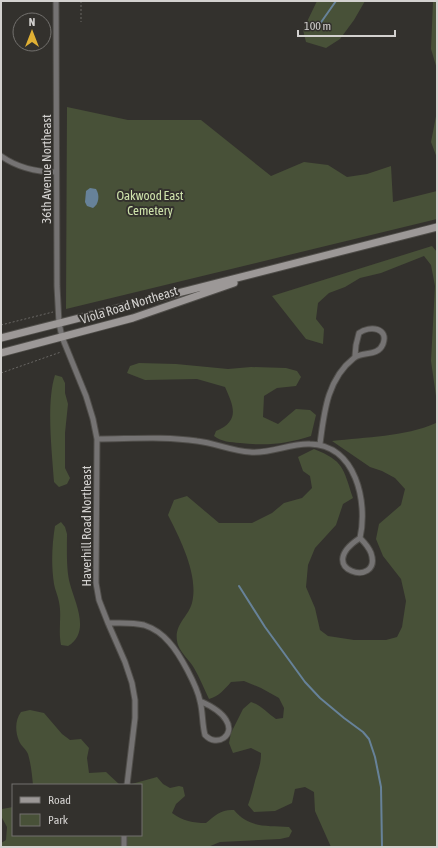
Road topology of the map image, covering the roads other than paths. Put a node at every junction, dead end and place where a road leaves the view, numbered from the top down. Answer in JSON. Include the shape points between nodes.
{"nodes":[{"id":1,"x":56,"y":1,"type":"edge"},
{"id":2,"x":1,"y":156,"type":"edge"},
{"id":3,"x":56,"y":172,"type":"junction"},
{"id":4,"x":437,"y":227,"type":"edge"},
{"id":5,"x":262,"y":273,"type":"junction"},
{"id":6,"x":59,"y":323,"type":"junction"},
{"id":7,"x":1,"y":338,"type":"edge"},
{"id":8,"x":62,"y":338,"type":"junction"},
{"id":9,"x":1,"y":353,"type":"edge"},
{"id":10,"x":355,"y":356,"type":"junction"},
{"id":11,"x":97,"y":439,"type":"junction"},
{"id":12,"x":320,"y":444,"type":"junction"},
{"id":13,"x":360,"y":538,"type":"junction"},
{"id":14,"x":108,"y":623,"type":"junction"},
{"id":15,"x":200,"y":701,"type":"junction"},
{"id":16,"x":127,"y":784,"type":"edge"},
{"id":17,"x":124,"y":836,"type":"edge"},
{"id":18,"x":124,"y":847,"type":"edge"}],
"edges":[{"from":1,"to":3,"type":"street","name":"36th Avenue Northeast"},
{"from":2,"to":3,"type":"street","via":[[28,169]]},
{"from":3,"to":6,"type":"street","name":"36th Avenue Northeast"},
{"from":4,"to":5,"type":"main road","name":"Viola Road Northeast"},
{"from":5,"to":6,"type":"main road","name":"Viola Road Northeast"},
{"from":5,"to":8,"type":"main road","name":"Viola Road Northeast","via":[[133,318]]},
{"from":6,"to":7,"type":"main road","name":"Viola Road Northeast"},
{"from":6,"to":8,"type":"street","name":"36th Avenue Northeast"},
{"from":8,"to":9,"type":"main road","name":"Viola Road Northeast"},
{"from":8,"to":11,"type":"street","name":"Haverhill Road Northeast","via":[[86,396]]},
{"from":10,"to":10,"type":"street","via":[[379,350],[383,345],[383,335],[374,328],[359,332]]},
{"from":10,"to":12,"type":"street","via":[[334,380],[328,394]]},
{"from":11,"to":12,"type":"street","via":[[175,438],[251,452]]},
{"from":11,"to":14,"type":"street","name":"Haverhill Road Northeast","via":[[96,583]]},
{"from":12,"to":13,"type":"street","via":[[342,457],[351,468],[357,483],[363,514]]},
{"from":13,"to":13,"type":"street","via":[[347,548],[342,561],[350,571],[363,573],[371,567],[371,553]]},
{"from":14,"to":15,"type":"street","via":[[134,623],[157,631],[169,642],[185,666]]},
{"from":14,"to":16,"type":"street","name":"Haverhill Road Northeast","via":[[125,662],[135,700]]},
{"from":15,"to":15,"type":"street","via":[[205,735],[213,740],[222,740],[228,732],[227,721]]},
{"from":17,"to":18,"type":"street"}]}
